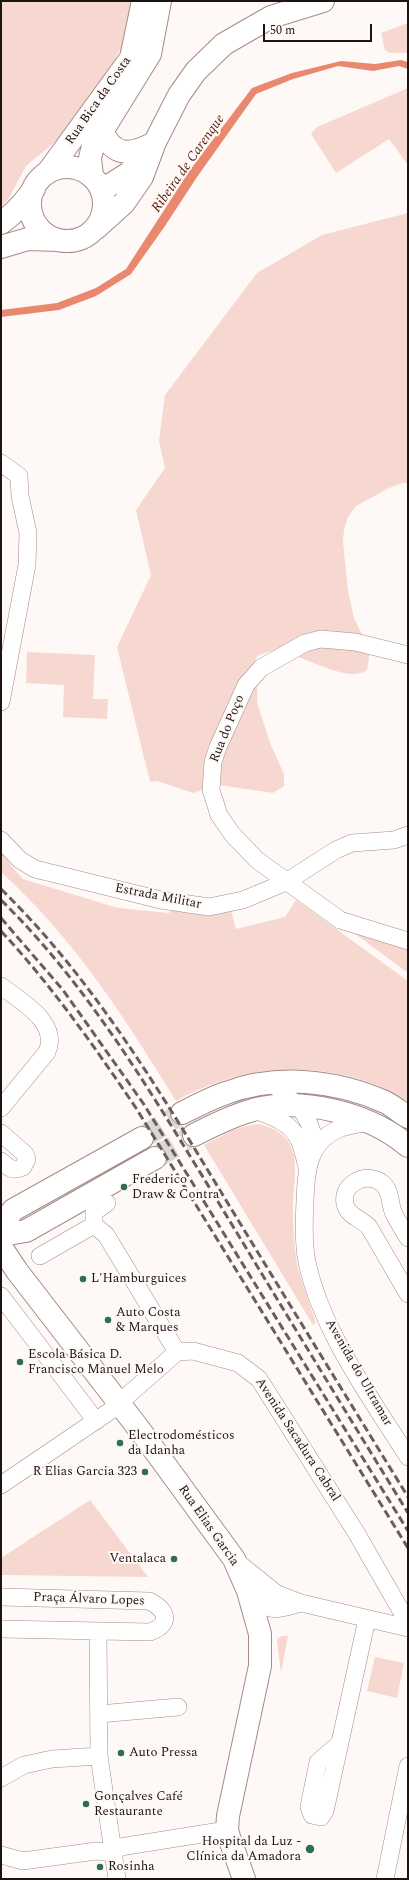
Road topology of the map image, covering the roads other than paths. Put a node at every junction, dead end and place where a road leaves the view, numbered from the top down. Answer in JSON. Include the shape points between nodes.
{"nodes":[{"id":1,"x":143,"y":1,"type":"edge"},
{"id":2,"x":160,"y":1,"type":"edge"},
{"id":3,"x":323,"y":1,"type":"edge"},
{"id":4,"x":102,"y":131,"type":"junction"},
{"id":5,"x":155,"y":142,"type":"junction"},
{"id":6,"x":48,"y":172,"type":"junction"},
{"id":7,"x":97,"y":183,"type":"junction"},
{"id":8,"x":34,"y":188,"type":"junction"},
{"id":9,"x":1,"y":223,"type":"edge"},
{"id":10,"x":95,"y":229,"type":"junction"},
{"id":11,"x":62,"y":240,"type":"junction"},
{"id":12,"x":1,"y":247,"type":"edge"},
{"id":13,"x":1,"y":463,"type":"edge"},
{"id":14,"x":408,"y":655,"type":"edge"},
{"id":15,"x":1,"y":702,"type":"edge"},
{"id":16,"x":408,"y":835,"type":"edge"},
{"id":17,"x":1,"y":840,"type":"edge"},
{"id":18,"x":286,"y":882,"type":"junction"},
{"id":19,"x":408,"y":941,"type":"edge"},
{"id":20,"x":1,"y":986,"type":"edge"},
{"id":21,"x":272,"y":1083,"type":"junction"},
{"id":22,"x":299,"y":1106,"type":"junction"},
{"id":23,"x":1,"y":1108,"type":"edge"},
{"id":24,"x":254,"y":1110,"type":"junction"},
{"id":25,"x":182,"y":1113,"type":"tunnel mouth"},
{"id":26,"x":408,"y":1117,"type":"edge"},
{"id":27,"x":368,"y":1122,"type":"junction"},
{"id":28,"x":1,"y":1133,"type":"edge"},
{"id":29,"x":194,"y":1135,"type":"tunnel mouth"},
{"id":30,"x":142,"y":1138,"type":"tunnel mouth"},
{"id":31,"x":408,"y":1146,"type":"edge"},
{"id":32,"x":314,"y":1150,"type":"junction"},
{"id":33,"x":155,"y":1158,"type":"tunnel mouth"},
{"id":34,"x":1,"y":1161,"type":"edge"},
{"id":35,"x":307,"y":1167,"type":"junction"},
{"id":36,"x":107,"y":1203,"type":"dead end"},
{"id":37,"x":94,"y":1225,"type":"junction"},
{"id":38,"x":1,"y":1226,"type":"edge"},
{"id":39,"x":1,"y":1235,"type":"edge"},
{"id":40,"x":408,"y":1238,"type":"edge"},
{"id":41,"x":1,"y":1246,"type":"edge"},
{"id":42,"x":40,"y":1256,"type":"dead end"},
{"id":43,"x":408,"y":1294,"type":"edge"},
{"id":44,"x":1,"y":1296,"type":"edge"},
{"id":45,"x":177,"y":1352,"type":"junction"},
{"id":46,"x":119,"y":1403,"type":"junction"},
{"id":47,"x":96,"y":1421,"type":"junction"},
{"id":48,"x":408,"y":1457,"type":"edge"},
{"id":49,"x":1,"y":1485,"type":"edge"},
{"id":50,"x":234,"y":1559,"type":"junction"},
{"id":51,"x":1,"y":1597,"type":"edge"},
{"id":52,"x":276,"y":1602,"type":"junction"},
{"id":53,"x":395,"y":1603,"type":"junction"},
{"id":54,"x":254,"y":1605,"type":"junction"},
{"id":55,"x":376,"y":1621,"type":"junction"},
{"id":56,"x":408,"y":1623,"type":"edge"},
{"id":57,"x":408,"y":1628,"type":"edge"},
{"id":58,"x":1,"y":1629,"type":"edge"},
{"id":59,"x":98,"y":1631,"type":"junction"},
{"id":60,"x":178,"y":1707,"type":"dead end"},
{"id":61,"x":99,"y":1714,"type":"junction"},
{"id":62,"x":99,"y":1756,"type":"junction"},
{"id":63,"x":408,"y":1766,"type":"edge"},
{"id":64,"x":1,"y":1778,"type":"edge"},
{"id":65,"x":326,"y":1803,"type":"dead end"},
{"id":66,"x":227,"y":1830,"type":"junction"},
{"id":67,"x":113,"y":1853,"type":"junction"},
{"id":68,"x":1,"y":1855,"type":"edge"},
{"id":69,"x":117,"y":1879,"type":"edge"},
{"id":70,"x":244,"y":1879,"type":"edge"},
{"id":71,"x":385,"y":1879,"type":"edge"}],
"edges":[{"from":1,"to":6,"type":"street","name":"Rua Bica da Costa","via":[[131,58]]},
{"from":2,"to":4,"type":"street","name":"Rua Bica da Costa","via":[[150,54]]},
{"from":3,"to":5,"type":"street","via":[[271,17],[224,44],[196,71],[179,95]]},
{"from":4,"to":5,"type":"street","via":[[106,141],[127,152],[139,151]]},
{"from":4,"to":7,"type":"street","name":"Rua Bica da Costa","via":[[93,146],[90,158]]},
{"from":5,"to":7,"type":"street","via":[[129,173]]},
{"from":5,"to":10,"type":"street","via":[[142,177],[124,202]]},
{"from":6,"to":7,"type":"street","via":[[71,167],[82,170]]},
{"from":6,"to":8,"type":"street"},
{"from":7,"to":10,"type":"street","via":[[104,211]]},
{"from":8,"to":9,"type":"street","via":[[13,215]]},
{"from":8,"to":11,"type":"street","via":[[31,205],[35,222],[51,237]]},
{"from":10,"to":11,"type":"street","via":[[74,240]]},
{"from":11,"to":12,"type":"street","via":[[28,239]]},
{"from":13,"to":15,"type":"street","via":[[19,476],[20,496],[28,533],[27,565]]},
{"from":14,"to":18,"type":"street","name":"Rua do Poço","via":[[355,642],[321,639],[305,643],[261,668],[246,685],[213,762],[211,790],[219,814],[232,834],[257,860]]},
{"from":16,"to":18,"type":"street","name":"Estrada Militar","via":[[394,840],[352,843],[336,850]]},
{"from":17,"to":18,"type":"street","name":"Estrada Militar","via":[[20,860],[35,870],[160,900],[209,907],[243,900]]},
{"from":18,"to":19,"type":"street","name":"Rua do Poço","via":[[340,920]]},
{"from":20,"to":23,"type":"street","via":[[39,1016],[45,1023],[50,1037],[47,1052]]},
{"from":21,"to":22,"type":"street","name":"Avenida do Ultramar"},
{"from":21,"to":25,"type":"street","via":[[226,1092]]},
{"from":21,"to":26,"type":"street","via":[[309,1082],[352,1090],[386,1103]]},
{"from":22,"to":24,"type":"street"},
{"from":22,"to":27,"type":"street","via":[[340,1112]]},
{"from":22,"to":32,"type":"street","name":"Avenida do Ultramar","via":[[312,1128]]},
{"from":24,"to":29,"type":"street","via":[[226,1119]]},
{"from":24,"to":35,"type":"street","name":"Avenida do Ultramar","via":[[273,1116],[295,1134]]},
{"from":27,"to":31,"type":"street"},
{"from":27,"to":32,"type":"street","name":"Avenida do Ultramar","via":[[342,1128],[328,1136]]},
{"from":28,"to":34,"type":"street","via":[[25,1154],[27,1159],[23,1167],[15,1170]]},
{"from":30,"to":38,"type":"street","via":[[13,1210]]},
{"from":32,"to":35,"type":"street","name":"Avenida do Ultramar"},
{"from":33,"to":39,"type":"street","via":[[26,1232]]},
{"from":35,"to":48,"type":"street","name":"Avenida do Ultramar","via":[[304,1214],[306,1256],[325,1318],[360,1381]]},
{"from":36,"to":37,"type":"street","via":[[94,1212]]},
{"from":37,"to":42,"type":"street"},
{"from":37,"to":45,"type":"street","via":[[106,1236]]},
{"from":40,"to":43,"type":"street","via":[[393,1213],[388,1191],[381,1183],[367,1177],[350,1186],[345,1198],[346,1209],[369,1227]]},
{"from":41,"to":46,"type":"street","name":"Rua Elias Garcia","via":[[17,1271]]},
{"from":44,"to":47,"type":"street"},
{"from":45,"to":46,"type":"street"},
{"from":45,"to":53,"type":"street","name":"Avenida Sacadura Cabral","via":[[198,1352],[238,1363],[259,1379],[356,1534]]},
{"from":46,"to":47,"type":"street"},
{"from":46,"to":50,"type":"street","name":"Rua Elias Garcia"},
{"from":47,"to":49,"type":"street"},
{"from":50,"to":52,"type":"street"},
{"from":50,"to":54,"type":"street","name":"Rua Elias Garcia"},
{"from":51,"to":59,"type":"street","name":"Praça Álvaro Lopes","via":[[149,1601],[159,1606],[163,1612],[163,1624],[150,1632]]},
{"from":52,"to":54,"type":"street"},
{"from":52,"to":54,"type":"street","via":[[264,1596]]},
{"from":52,"to":55,"type":"street","via":[[300,1603]]},
{"from":53,"to":55,"type":"street"},
{"from":53,"to":56,"type":"street","name":"Avenida Sacadura Cabral"},
{"from":54,"to":66,"type":"street","name":"Rua Elias Garcia","via":[[260,1634],[260,1666]]},
{"from":55,"to":57,"type":"street"},
{"from":55,"to":65,"type":"street","via":[[339,1744]]},
{"from":58,"to":59,"type":"street","name":"Praça Álvaro Lopes"},
{"from":59,"to":61,"type":"street"},
{"from":60,"to":61,"type":"street"},
{"from":61,"to":62,"type":"street"},
{"from":62,"to":64,"type":"street","via":[[52,1759],[24,1764]]},
{"from":62,"to":67,"type":"street"},
{"from":63,"to":71,"type":"street"},
{"from":66,"to":67,"type":"street","via":[[120,1847]]},
{"from":66,"to":70,"type":"street","name":"Rua Elias Garcia"},
{"from":67,"to":68,"type":"street","via":[[96,1851],[23,1861]]},
{"from":67,"to":69,"type":"street"}]}
